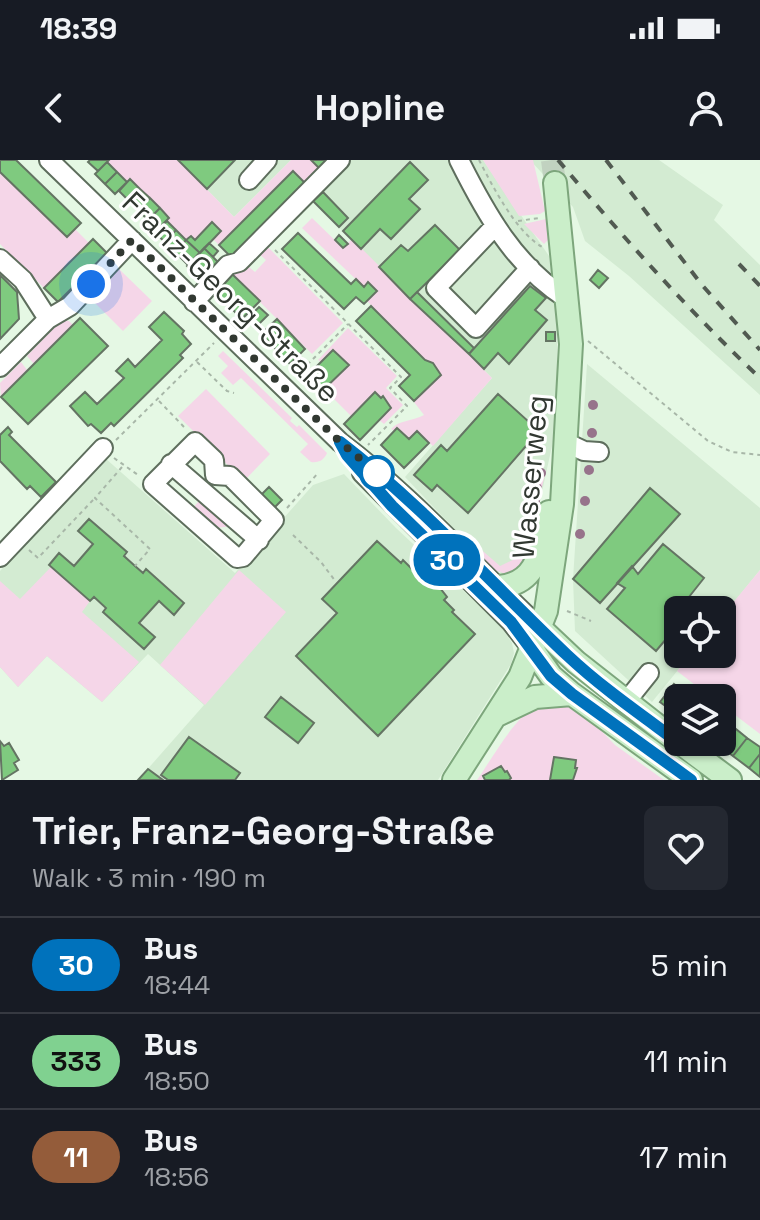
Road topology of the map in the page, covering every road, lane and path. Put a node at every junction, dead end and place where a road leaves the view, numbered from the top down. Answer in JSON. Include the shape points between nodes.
{"nodes":[{"id":1,"x":49,"y":160,"type":"edge"},
{"id":2,"x":267,"y":160,"type":"edge"},
{"id":3,"x":340,"y":160,"type":"edge"},
{"id":4,"x":459,"y":160,"type":"edge"},
{"id":5,"x":479,"y":160,"type":"edge"},
{"id":6,"x":249,"y":180,"type":"dead end"},
{"id":7,"x":555,"y":183,"type":"tunnel mouth"},
{"id":8,"x":548,"y":216,"type":"dead end"},
{"id":9,"x":517,"y":221,"type":"junction"},
{"id":10,"x":495,"y":226,"type":"junction"},
{"id":11,"x":263,"y":238,"type":"junction"},
{"id":12,"x":132,"y":240,"type":"junction"},
{"id":13,"x":544,"y":248,"type":"dead end"},
{"id":14,"x":0,"y":259,"type":"edge"},
{"id":15,"x":530,"y":268,"type":"junction"},
{"id":16,"x":562,"y":272,"type":"junction"},
{"id":17,"x":567,"y":299,"type":"junction"},
{"id":18,"x":194,"y":302,"type":"junction"},
{"id":19,"x":48,"y":319,"type":"junction"},
{"id":20,"x":348,"y":324,"type":"junction"},
{"id":21,"x":586,"y":341,"type":"dead end"},
{"id":22,"x":214,"y":343,"type":"dead end"},
{"id":23,"x":196,"y":361,"type":"junction"},
{"id":24,"x":0,"y":367,"type":"edge"},
{"id":25,"x":284,"y":388,"type":"junction"},
{"id":26,"x":234,"y":393,"type":"dead end"},
{"id":27,"x":157,"y":399,"type":"junction"},
{"id":28,"x":195,"y":442,"type":"junction"},
{"id":29,"x":340,"y":442,"type":"junction"},
{"id":30,"x":566,"y":446,"type":"junction"},
{"id":31,"x":103,"y":448,"type":"junction"},
{"id":32,"x":599,"y":452,"type":"dead end"},
{"id":33,"x":358,"y":455,"type":"junction"},
{"id":34,"x":760,"y":455,"type":"edge"},
{"id":35,"x":171,"y":464,"type":"junction"},
{"id":36,"x":123,"y":467,"type":"junction"},
{"id":37,"x":318,"y":473,"type":"dead end"},
{"id":38,"x":215,"y":475,"type":"junction"},
{"id":39,"x":153,"y":482,"type":"junction"},
{"id":40,"x":202,"y":491,"type":"junction"},
{"id":41,"x":95,"y":498,"type":"junction"},
{"id":42,"x":183,"y":510,"type":"junction"},
{"id":43,"x":274,"y":522,"type":"junction"},
{"id":44,"x":209,"y":533,"type":"junction"},
{"id":45,"x":251,"y":534,"type":"junction"},
{"id":46,"x":293,"y":535,"type":"dead end"},
{"id":47,"x":16,"y":538,"type":"junction"},
{"id":48,"x":0,"y":557,"type":"edge"},
{"id":49,"x":135,"y":566,"type":"dead end"},
{"id":50,"x":336,"y":582,"type":"dead end"},
{"id":51,"x":499,"y":587,"type":"junction"},
{"id":52,"x":567,"y":611,"type":"dead end"},
{"id":53,"x":591,"y":621,"type":"dead end"},
{"id":54,"x":537,"y":639,"type":"junction"},
{"id":55,"x":649,"y":673,"type":"dead end"},
{"id":56,"x":572,"y":694,"type":"junction"},
{"id":57,"x":625,"y":703,"type":"junction"},
{"id":58,"x":494,"y":716,"type":"junction"},
{"id":59,"x":664,"y":732,"type":"edge"},
{"id":60,"x":697,"y":756,"type":"edge"},
{"id":61,"x":454,"y":780,"type":"edge"},
{"id":62,"x":691,"y":780,"type":"edge"},
{"id":63,"x":730,"y":780,"type":"edge"}],
"edges":[{"from":1,"to":12,"type":"street","name":"Franz-Georg-Straße"},
{"from":2,"to":6,"type":"street"},
{"from":3,"to":11,"type":"street"},
{"from":4,"to":10,"type":"street"},
{"from":5,"to":9,"type":"path"},
{"from":7,"to":16,"type":"main road","name":"Wasserweg"},
{"from":8,"to":9,"type":"path"},
{"from":9,"to":13,"type":"path"},
{"from":10,"to":15,"type":"street"},
{"from":10,"to":15,"type":"street","via":[[436,288],[476,328]]},
{"from":11,"to":18,"type":"street","via":[[239,262],[228,265]]},
{"from":11,"to":20,"type":"path"},
{"from":12,"to":18,"type":"street","name":"Franz-Georg-Straße"},
{"from":12,"to":19,"type":"street","via":[[70,306]]},
{"from":14,"to":19,"type":"street","via":[[23,280]]},
{"from":15,"to":16,"type":"street"},
{"from":15,"to":17,"type":"street"},
{"from":16,"to":17,"type":"main road","name":"Wasserweg"},
{"from":17,"to":30,"type":"main road","name":"Wasserweg","via":[[571,344]]},
{"from":18,"to":25,"type":"street","name":"Franz-Georg-Straße"},
{"from":19,"to":24,"type":"street"},
{"from":20,"to":25,"type":"path"},
{"from":20,"to":33,"type":"path","via":[[401,377],[390,388],[407,406]]},
{"from":21,"to":34,"type":"path","via":[[708,441],[732,452]]},
{"from":22,"to":23,"type":"path"},
{"from":23,"to":26,"type":"path"},
{"from":23,"to":27,"type":"path"},
{"from":25,"to":29,"type":"street","name":"Franz-Georg-Straße"},
{"from":27,"to":28,"type":"path"},
{"from":27,"to":31,"type":"path"},
{"from":28,"to":35,"type":"street"},
{"from":28,"to":38,"type":"street","via":[[214,460]]},
{"from":29,"to":33,"type":"street","name":"Franz-Georg-Straße"},
{"from":29,"to":54,"type":"street","name":"Franz-Georg-Straße","via":[[392,506],[511,622]]},
{"from":30,"to":32,"type":"street"},
{"from":30,"to":51,"type":"main road","via":[[534,568],[522,581]]},
{"from":30,"to":54,"type":"main road","name":"Wasserweg","via":[[562,504]]},
{"from":31,"to":36,"type":"path"},
{"from":31,"to":47,"type":"street"},
{"from":33,"to":51,"type":"street","name":"Franz-Georg-Straße"},
{"from":35,"to":39,"type":"street"},
{"from":35,"to":40,"type":"street"},
{"from":36,"to":39,"type":"path"},
{"from":36,"to":41,"type":"path"},
{"from":37,"to":43,"type":"path"},
{"from":38,"to":40,"type":"street"},
{"from":38,"to":43,"type":"street","via":[[230,476]]},
{"from":39,"to":42,"type":"street"},
{"from":40,"to":42,"type":"street"},
{"from":40,"to":45,"type":"street"},
{"from":41,"to":47,"type":"path","via":[[38,558]]},
{"from":41,"to":49,"type":"path","via":[[150,549]]},
{"from":42,"to":44,"type":"street"},
{"from":43,"to":45,"type":"street"},
{"from":44,"to":45,"type":"street"},
{"from":44,"to":45,"type":"street","via":[[240,558]]},
{"from":46,"to":50,"type":"path"},
{"from":47,"to":48,"type":"street"},
{"from":51,"to":54,"type":"street","name":"Franz-Georg-Straße"},
{"from":52,"to":53,"type":"path"},
{"from":54,"to":56,"type":"main road","via":[[551,676]]},
{"from":54,"to":57,"type":"main road","via":[[570,657]]},
{"from":54,"to":58,"type":"main road","name":"Wasserweg"},
{"from":55,"to":57,"type":"street"},
{"from":56,"to":58,"type":"main road","via":[[535,697]]},
{"from":56,"to":62,"type":"main road"},
{"from":57,"to":59,"type":"main road"},
{"from":58,"to":61,"type":"main road","name":"Wasserweg"},
{"from":60,"to":63,"type":"main road"}]}
